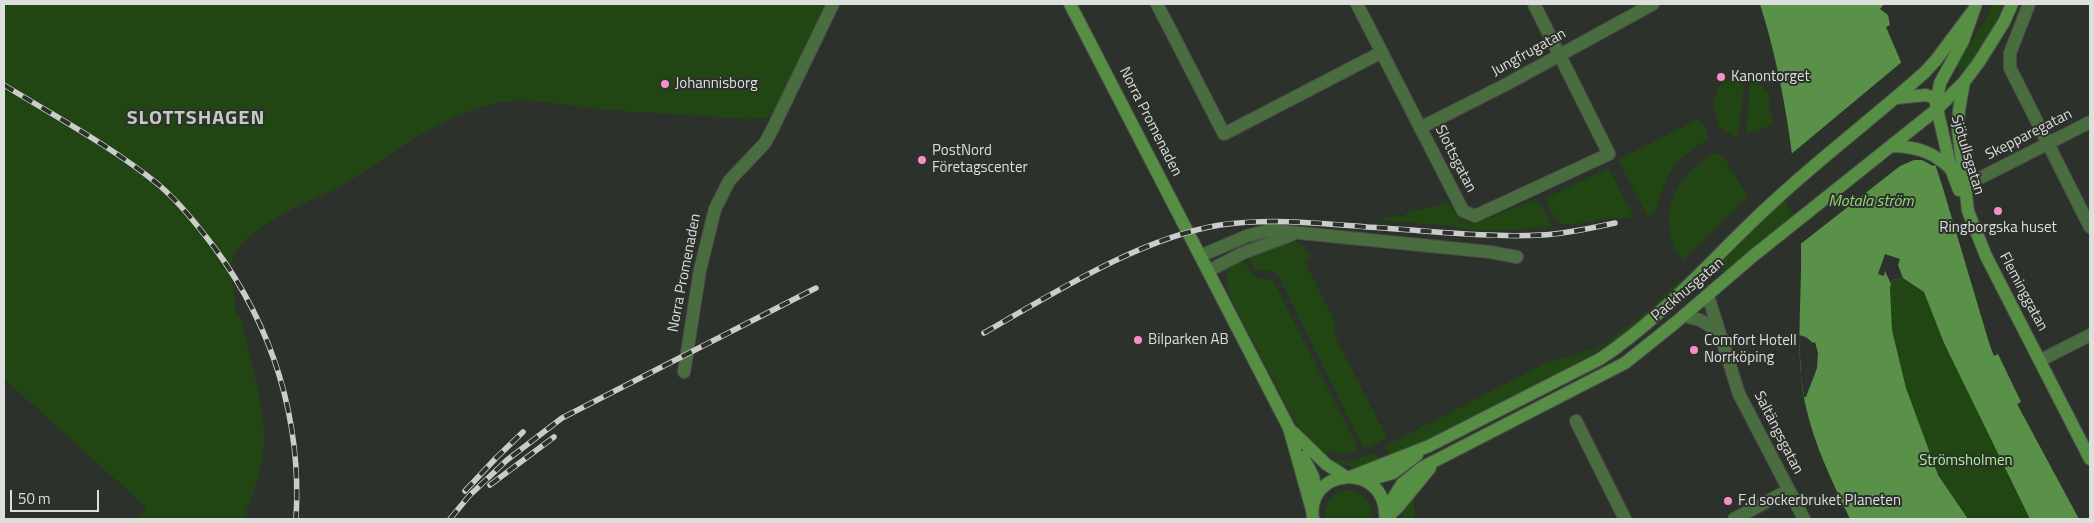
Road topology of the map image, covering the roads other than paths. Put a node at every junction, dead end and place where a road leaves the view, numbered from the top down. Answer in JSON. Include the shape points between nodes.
{"nodes":[{"id":1,"x":833,"y":4,"type":"edge"},
{"id":2,"x":1070,"y":4,"type":"edge"},
{"id":3,"x":1156,"y":4,"type":"edge"},
{"id":4,"x":1357,"y":4,"type":"edge"},
{"id":5,"x":1534,"y":4,"type":"edge"},
{"id":6,"x":1653,"y":4,"type":"edge"},
{"id":7,"x":2012,"y":4,"type":"edge"},
{"id":8,"x":2029,"y":4,"type":"edge"},
{"id":9,"x":1974,"y":8,"type":"edge"},
{"id":10,"x":1382,"y":52,"type":"junction"},
{"id":11,"x":1560,"y":54,"type":"junction"},
{"id":12,"x":1964,"y":82,"type":"junction"},
{"id":13,"x":1913,"y":89,"type":"junction"},
{"id":14,"x":1939,"y":103,"type":"junction"},
{"id":15,"x":2090,"y":122,"type":"edge"},
{"id":16,"x":1420,"y":128,"type":"junction"},
{"id":17,"x":1958,"y":130,"type":"junction"},
{"id":18,"x":2047,"y":143,"type":"junction"},
{"id":19,"x":1893,"y":146,"type":"junction"},
{"id":20,"x":1952,"y":169,"type":"junction"},
{"id":21,"x":1982,"y":177,"type":"dead end"},
{"id":22,"x":1968,"y":211,"type":"junction"},
{"id":23,"x":2090,"y":227,"type":"edge"},
{"id":24,"x":1293,"y":234,"type":"junction"},
{"id":25,"x":1200,"y":256,"type":"junction"},
{"id":26,"x":1516,"y":257,"type":"dead end"},
{"id":27,"x":1208,"y":271,"type":"junction"},
{"id":28,"x":1708,"y":296,"type":"junction"},
{"id":29,"x":1685,"y":316,"type":"junction"},
{"id":30,"x":1718,"y":331,"type":"junction"},
{"id":31,"x":2090,"y":335,"type":"edge"},
{"id":32,"x":2041,"y":360,"type":"junction"},
{"id":33,"x":684,"y":372,"type":"dead end"},
{"id":34,"x":1576,"y":421,"type":"dead end"},
{"id":35,"x":1289,"y":428,"type":"junction"},
{"id":36,"x":1429,"y":446,"type":"junction"},
{"id":37,"x":1295,"y":447,"type":"junction"},
{"id":38,"x":2090,"y":459,"type":"edge"},
{"id":39,"x":1348,"y":477,"type":"junction"},
{"id":40,"x":1364,"y":481,"type":"junction"},
{"id":41,"x":1789,"y":490,"type":"junction"},
{"id":42,"x":1316,"y":496,"type":"junction"},
{"id":43,"x":1311,"y":516,"type":"edge"},
{"id":44,"x":1388,"y":516,"type":"edge"},
{"id":45,"x":1625,"y":519,"type":"edge"},
{"id":46,"x":1734,"y":519,"type":"edge"},
{"id":47,"x":1804,"y":519,"type":"edge"}],
"edges":[{"from":1,"to":33,"type":"street","name":"Norra Promenaden","via":[[765,143],[729,181],[715,209],[698,279]]},
{"from":2,"to":25,"type":"main road","name":"Norra Promenaden"},
{"from":3,"to":10,"type":"street","via":[[1224,134]]},
{"from":4,"to":10,"type":"street","name":"Slottsgatan"},
{"from":5,"to":11,"type":"street"},
{"from":6,"to":11,"type":"street","name":"Jungfrugatan"},
{"from":7,"to":12,"type":"main road","name":"Sjötullsgatan","via":[[1990,46]]},
{"from":8,"to":18,"type":"street","via":[[2010,53],[2010,61],[2013,77]]},
{"from":9,"to":13,"type":"main road"},
{"from":9,"to":14,"type":"main road","via":[[1963,41],[1940,83]]},
{"from":10,"to":16,"type":"street","name":"Slottsgatan"},
{"from":11,"to":16,"type":"street","name":"Jungfrugatan"},
{"from":11,"to":16,"type":"street","name":"Slottsgatan","via":[[1610,154],[1475,216],[1463,211]]},
{"from":12,"to":14,"type":"main road","name":"Sjötullsgatan"},
{"from":12,"to":17,"type":"main road","name":"Fleminggatan"},
{"from":13,"to":14,"type":"main road"},
{"from":13,"to":36,"type":"main road","name":"Packhusgatan","via":[[1894,99],[1792,184],[1622,345]]},
{"from":14,"to":17,"type":"main road","name":"Fleminggatan","via":[[1953,114]]},
{"from":14,"to":19,"type":"main road","name":"Packhusgatan"},
{"from":14,"to":20,"type":"main road","name":"Sjötullsgatan"},
{"from":15,"to":18,"type":"street","name":"Skepparegatan"},
{"from":17,"to":22,"type":"main road","name":"Fleminggatan"},
{"from":18,"to":21,"type":"street","name":"Skepparegatan"},
{"from":18,"to":23,"type":"street"},
{"from":19,"to":20,"type":"main road","via":[[1916,147],[1935,154]]},
{"from":19,"to":28,"type":"main road","name":"Packhusgatan","via":[[1796,221]]},
{"from":20,"to":22,"type":"main road","name":"Sjötullsgatan"},
{"from":22,"to":32,"type":"main road","name":"Fleminggatan","via":[[1986,256]]},
{"from":24,"to":25,"type":"street","via":[[1270,230]]},
{"from":24,"to":26,"type":"street"},
{"from":24,"to":27,"type":"street","via":[[1260,245]]},
{"from":25,"to":27,"type":"main road","name":"Norra Promenaden"},
{"from":27,"to":35,"type":"main road","name":"Norra Promenaden"},
{"from":28,"to":29,"type":"main road","name":"Packhusgatan"},
{"from":28,"to":30,"type":"street","name":"Saltängsgatan"},
{"from":29,"to":30,"type":"street","via":[[1700,320]]},
{"from":29,"to":44,"type":"main road","name":"Packhusgatan","via":[[1625,363],[1437,460]]},
{"from":30,"to":41,"type":"street","name":"Saltängsgatan","via":[[1739,394]]},
{"from":31,"to":32,"type":"street"},
{"from":32,"to":38,"type":"main road","name":"Fleminggatan"},
{"from":34,"to":45,"type":"street"},
{"from":35,"to":37,"type":"main road","name":"Norra Promenaden"},
{"from":35,"to":39,"type":"main road","name":"Norra Promenaden","via":[[1312,452]]},
{"from":36,"to":39,"type":"main road","name":"Packhusgatan"},
{"from":36,"to":40,"type":"main road","name":"Packhusgatan","via":[[1393,473]]},
{"from":37,"to":42,"type":"main road","name":"Norra Promenaden","via":[[1308,464]]},
{"from":37,"to":43,"type":"main road","name":"Norra Promenaden"},
{"from":39,"to":40,"type":"main road"},
{"from":39,"to":42,"type":"main road","name":"Packhusgatan","via":[[1328,483]]},
{"from":40,"to":44,"type":"main road","via":[[1376,490]]},
{"from":41,"to":46,"type":"street"},
{"from":41,"to":47,"type":"street","name":"Saltängsgatan"},
{"from":42,"to":43,"type":"main road"}]}
